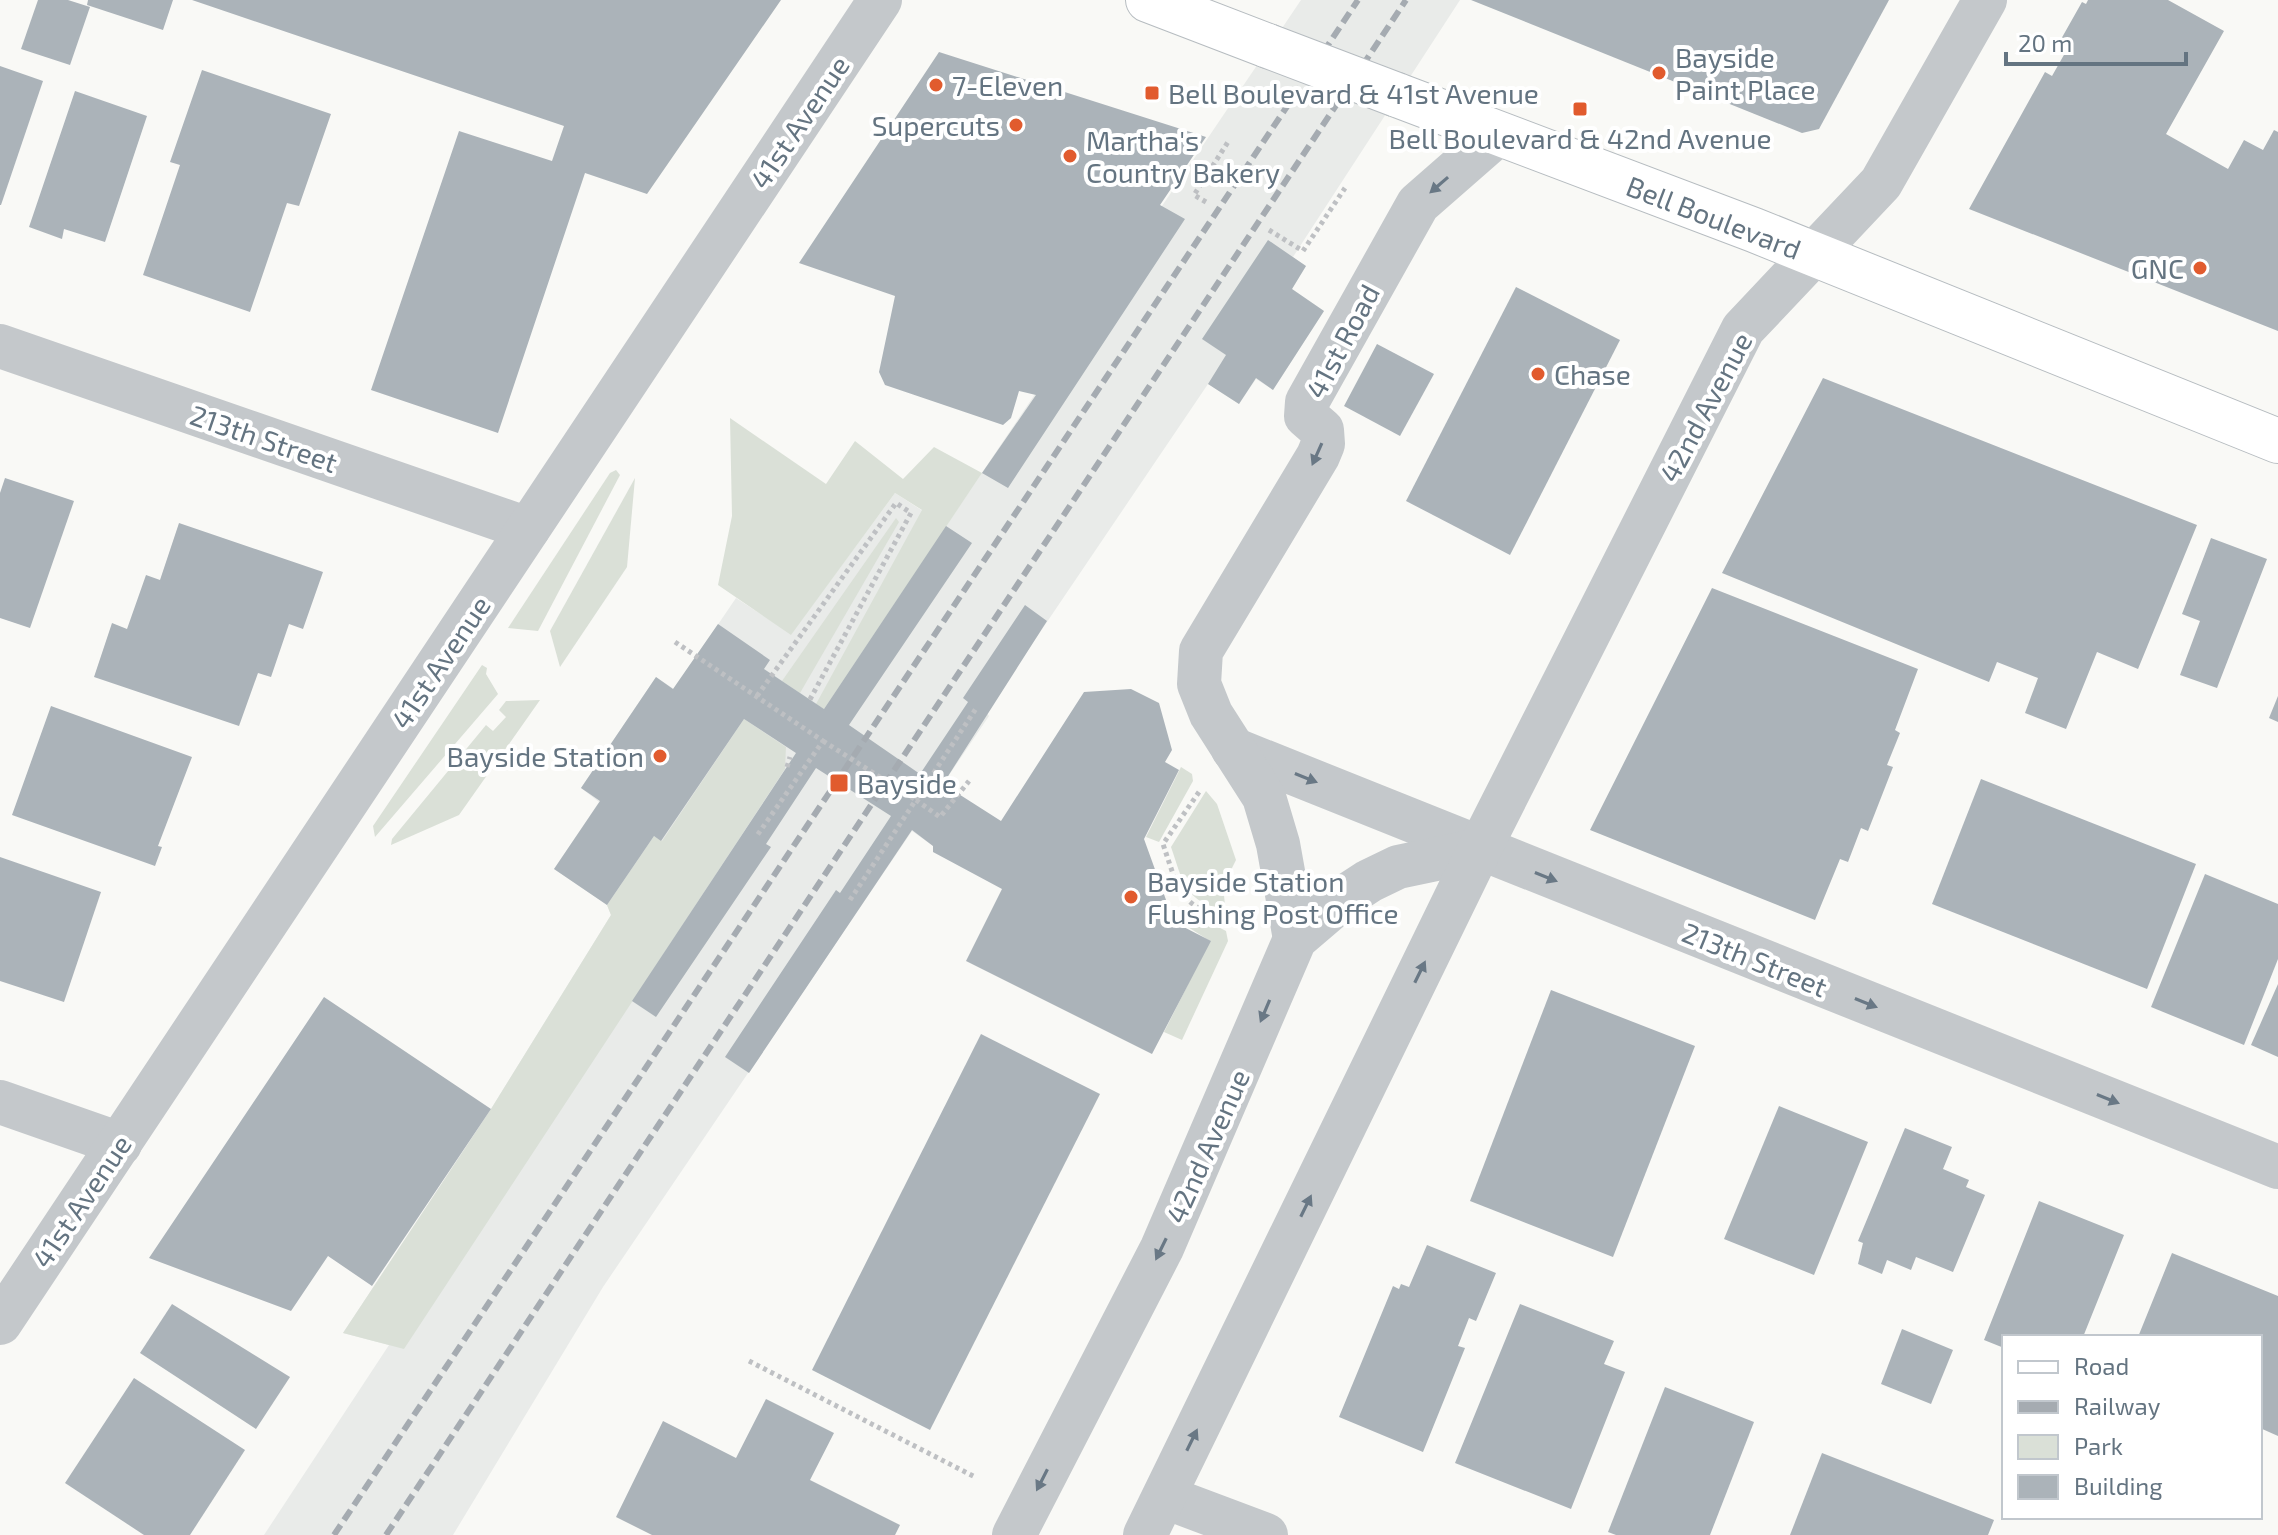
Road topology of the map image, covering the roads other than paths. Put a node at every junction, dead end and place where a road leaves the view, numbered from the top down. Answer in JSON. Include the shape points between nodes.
{"nodes":[{"id":1,"x":880,"y":0,"type":"edge"},
{"id":2,"x":1148,"y":0,"type":"edge"},
{"id":3,"x":1985,"y":0,"type":"edge"},
{"id":4,"x":1498,"y":134,"type":"junction"},
{"id":5,"x":1813,"y":254,"type":"junction"},
{"id":6,"x":0,"y":346,"type":"edge"},
{"id":7,"x":2278,"y":441,"type":"edge"},
{"id":8,"x":528,"y":529,"type":"junction"},
{"id":9,"x":1233,"y":749,"type":"junction"},
{"id":10,"x":1479,"y":850,"type":"junction"},
{"id":11,"x":1295,"y":939,"type":"junction"},
{"id":12,"x":0,"y":1102,"type":"edge"},
{"id":13,"x":120,"y":1144,"type":"junction"},
{"id":14,"x":2278,"y":1167,"type":"edge"},
{"id":15,"x":0,"y":1323,"type":"edge"},
{"id":16,"x":1165,"y":1497,"type":"junction"},
{"id":17,"x":1014,"y":1535,"type":"edge"},
{"id":18,"x":1145,"y":1535,"type":"edge"},
{"id":19,"x":1266,"y":1535,"type":"edge"}],
"edges":[{"from":1,"to":8,"type":"street","name":"41st Avenue"},
{"from":2,"to":4,"type":"street","name":"Bell Boulevard","bridge":true},
{"from":3,"to":5,"type":"street","name":"42nd Avenue","via":[[1881,183]]},
{"from":4,"to":5,"type":"street","name":"Bell Boulevard"},
{"from":4,"to":9,"type":"street","name":"41st Road","one_way":true,"via":[[1418,204],[1307,402],[1306,416],[1322,430],[1318,456],[1201,651],[1199,684]]},
{"from":5,"to":7,"type":"street","name":"Bell Boulevard"},
{"from":5,"to":10,"type":"street","name":"42nd Avenue","via":[[1743,329]]},
{"from":6,"to":8,"type":"street","name":"213th Street"},
{"from":8,"to":13,"type":"street","name":"41st Avenue"},
{"from":9,"to":10,"type":"street","name":"213th Street","one_way":true},
{"from":9,"to":11,"type":"street","via":[[1264,797]]},
{"from":10,"to":11,"type":"street","name":"42nd Avenue","via":[[1398,867],[1369,881]]},
{"from":10,"to":14,"type":"street","name":"213th Street","one_way":true},
{"from":16,"to":10,"type":"street","name":"42nd Avenue","one_way":true},
{"from":11,"to":17,"type":"street","name":"42nd Avenue","one_way":true,"via":[[1162,1248]]},
{"from":12,"to":13,"type":"street"},
{"from":13,"to":15,"type":"street","name":"41st Avenue"},
{"from":16,"to":18,"type":"street","name":"42nd Avenue"},
{"from":16,"to":19,"type":"street"}]}
